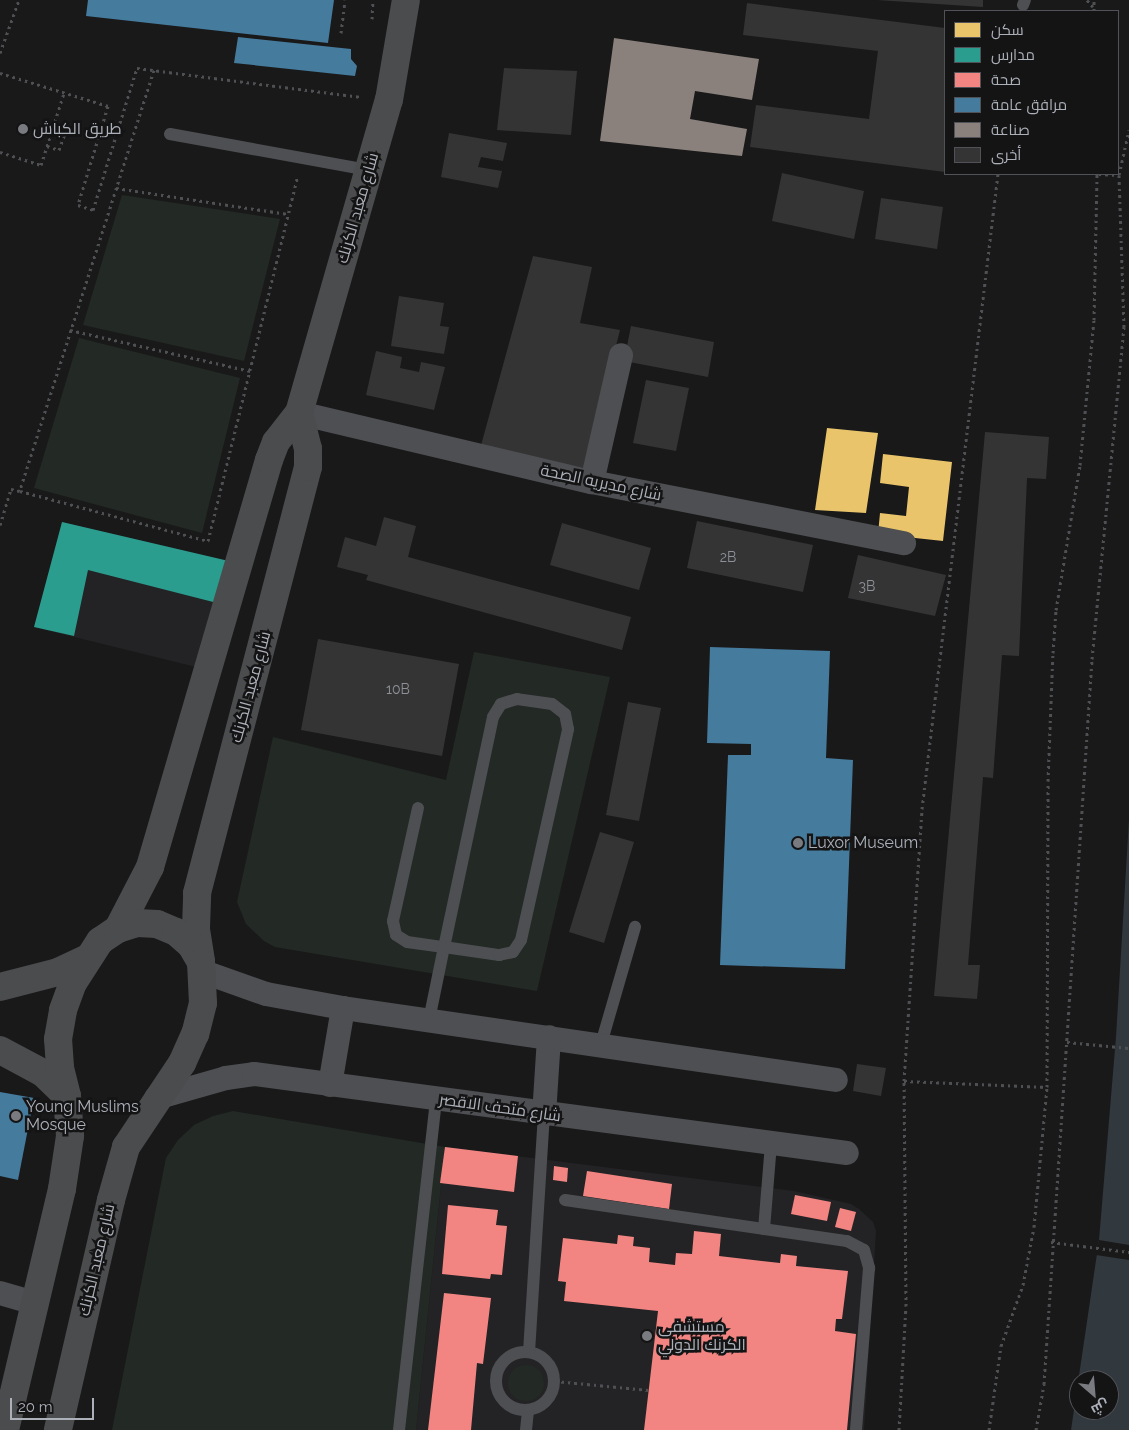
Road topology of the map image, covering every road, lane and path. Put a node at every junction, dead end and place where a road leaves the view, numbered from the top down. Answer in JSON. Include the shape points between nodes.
{"nodes":[{"id":1,"x":18,"y":0,"type":"edge"},
{"id":2,"x":345,"y":0,"type":"edge"},
{"id":3,"x":406,"y":0,"type":"edge"},
{"id":4,"x":1087,"y":0,"type":"edge"},
{"id":5,"x":1094,"y":0,"type":"edge"},
{"id":6,"x":1094,"y":9,"type":"edge"},
{"id":7,"x":341,"y":32,"type":"dead end"},
{"id":8,"x":0,"y":53,"type":"edge"},
{"id":9,"x":154,"y":70,"type":"junction"},
{"id":10,"x":0,"y":74,"type":"edge"},
{"id":11,"x":64,"y":93,"type":"junction"},
{"id":12,"x":389,"y":100,"type":"junction"},
{"id":13,"x":54,"y":126,"type":"junction"},
{"id":14,"x":1129,"y":130,"type":"edge"},
{"id":15,"x":170,"y":134,"type":"dead end"},
{"id":16,"x":48,"y":146,"type":"junction"},
{"id":17,"x":1127,"y":147,"type":"edge"},
{"id":18,"x":0,"y":152,"type":"edge"},
{"id":19,"x":302,"y":158,"type":"junction"},
{"id":20,"x":369,"y":170,"type":"junction"},
{"id":21,"x":998,"y":175,"type":"edge"},
{"id":22,"x":1098,"y":175,"type":"edge"},
{"id":23,"x":1119,"y":175,"type":"joint"},
{"id":24,"x":116,"y":188,"type":"junction"},
{"id":25,"x":288,"y":214,"type":"junction"},
{"id":26,"x":70,"y":330,"type":"junction"},
{"id":27,"x":621,"y":355,"type":"dead end"},
{"id":28,"x":250,"y":370,"type":"junction"},
{"id":29,"x":299,"y":414,"type":"junction"},
{"id":30,"x":592,"y":482,"type":"junction"},
{"id":31,"x":20,"y":491,"type":"junction"},
{"id":32,"x":0,"y":525,"type":"edge"},
{"id":33,"x":904,"y":543,"type":"dead end"},
{"id":34,"x":418,"y":808,"type":"dead end"},
{"id":35,"x":635,"y":927,"type":"dead end"},
{"id":36,"x":118,"y":929,"type":"junction"},
{"id":37,"x":444,"y":947,"type":"junction"},
{"id":38,"x":88,"y":958,"type":"junction"},
{"id":39,"x":203,"y":967,"type":"junction"},
{"id":40,"x":0,"y":987,"type":"edge"},
{"id":41,"x":343,"y":1008,"type":"junction"},
{"id":42,"x":429,"y":1020,"type":"junction"},
{"id":43,"x":549,"y":1037,"type":"junction"},
{"id":44,"x":1067,"y":1042,"type":"junction"},
{"id":45,"x":601,"y":1044,"type":"junction"},
{"id":46,"x":1129,"y":1048,"type":"edge"},
{"id":47,"x":0,"y":1050,"type":"edge"},
{"id":48,"x":836,"y":1080,"type":"dead end"},
{"id":49,"x":904,"y":1081,"type":"junction"},
{"id":50,"x":330,"y":1085,"type":"junction"},
{"id":51,"x":1047,"y":1087,"type":"junction"},
{"id":52,"x":67,"y":1096,"type":"junction"},
{"id":53,"x":156,"y":1098,"type":"junction"},
{"id":54,"x":436,"y":1099,"type":"junction"},
{"id":55,"x":544,"y":1115,"type":"junction"},
{"id":56,"x":771,"y":1144,"type":"junction"},
{"id":57,"x":847,"y":1153,"type":"dead end"},
{"id":58,"x":565,"y":1200,"type":"dead end"},
{"id":59,"x":764,"y":1229,"type":"junction"},
{"id":60,"x":1051,"y":1242,"type":"junction"},
{"id":61,"x":1129,"y":1252,"type":"edge"},
{"id":62,"x":0,"y":1294,"type":"edge"},
{"id":63,"x":35,"y":1303,"type":"junction"},
{"id":64,"x":529,"y":1352,"type":"junction"},
{"id":65,"x":555,"y":1381,"type":"junction"},
{"id":66,"x":649,"y":1390,"type":"dead end"},
{"id":67,"x":528,"y":1410,"type":"junction"},
{"id":68,"x":5,"y":1430,"type":"edge"},
{"id":69,"x":58,"y":1430,"type":"edge"},
{"id":70,"x":399,"y":1430,"type":"edge"},
{"id":71,"x":526,"y":1430,"type":"edge"},
{"id":72,"x":856,"y":1430,"type":"edge"},
{"id":73,"x":899,"y":1430,"type":"edge"},
{"id":74,"x":989,"y":1430,"type":"edge"},
{"id":75,"x":1036,"y":1430,"type":"edge"}],
"edges":[{"from":1,"to":8,"type":"path"},
{"from":2,"to":7,"type":"path"},
{"from":3,"to":12,"type":"main road","name":"شارع معبد الكرنك"},
{"from":4,"to":6,"type":"path"},
{"from":5,"to":6,"type":"path"},
{"from":9,"to":11,"type":"path","via":[[137,68],[93,210],[78,205],[108,106]]},
{"from":9,"to":12,"type":"path"},
{"from":9,"to":24,"type":"path"},
{"from":10,"to":11,"type":"path"},
{"from":11,"to":13,"type":"path"},
{"from":12,"to":20,"type":"main road","name":"شارع معبد الكرنك"},
{"from":13,"to":16,"type":"path"},
{"from":13,"to":16,"type":"path","via":[[66,130],[59,150]]},
{"from":14,"to":17,"type":"path"},
{"from":15,"to":19,"type":"lane"},
{"from":16,"to":18,"type":"path","via":[[41,165]]},
{"from":17,"to":23,"type":"path"},
{"from":19,"to":20,"type":"lane"},
{"from":19,"to":25,"type":"path"},
{"from":20,"to":29,"type":"main road","name":"شارع معبد الكرنك"},
{"from":21,"to":49,"type":"path","via":[[955,509],[922,809]]},
{"from":22,"to":51,"type":"path","via":[[1094,320],[1080,466],[1056,610],[1053,653],[1048,781]]},
{"from":23,"to":44,"type":"path","via":[[1124,327],[1092,659]]},
{"from":24,"to":25,"type":"path"},
{"from":24,"to":26,"type":"path"},
{"from":25,"to":28,"type":"path"},
{"from":26,"to":28,"type":"path"},
{"from":26,"to":31,"type":"path"},
{"from":27,"to":30,"type":"street"},
{"from":28,"to":31,"type":"path","via":[[208,540]]},
{"from":29,"to":30,"type":"street","name":"شارع مديريه الصحة"},
{"from":29,"to":36,"type":"main road","name":"شارع معبد الكرنك","via":[[276,442],[269,460],[150,867]]},
{"from":29,"to":39,"type":"main road","name":"شارع معبد الكرنك","via":[[308,449],[308,467],[197,893],[196,928]]},
{"from":30,"to":33,"type":"street","name":"شارع مديريه الصحة"},
{"from":31,"to":32,"type":"path","via":[[11,489]]},
{"from":34,"to":37,"type":"lane","via":[[393,928],[400,940]]},
{"from":35,"to":45,"type":"lane"},
{"from":36,"to":38,"type":"main road","via":[[100,941]]},
{"from":36,"to":39,"type":"main road","via":[[137,923],[163,926],[191,945]]},
{"from":37,"to":37,"type":"lane","via":[[492,717],[501,704],[509,700],[552,704],[565,714],[568,729],[518,947],[507,955]]},
{"from":37,"to":42,"type":"lane"},
{"from":38,"to":40,"type":"main road","via":[[58,972]]},
{"from":38,"to":52,"type":"main road","via":[[73,983],[63,1010],[58,1039]]},
{"from":39,"to":41,"type":"street","via":[[266,994]]},
{"from":39,"to":53,"type":"main road","name":"شارع معبد الكرنك","via":[[203,1003],[195,1034],[182,1064]]},
{"from":41,"to":42,"type":"street"},
{"from":41,"to":50,"type":"street"},
{"from":42,"to":43,"type":"street"},
{"from":43,"to":45,"type":"street"},
{"from":43,"to":55,"type":"street"},
{"from":44,"to":46,"type":"path"},
{"from":44,"to":60,"type":"path"},
{"from":45,"to":48,"type":"street"},
{"from":47,"to":52,"type":"main road","via":[[43,1073]]},
{"from":49,"to":51,"type":"path"},
{"from":49,"to":73,"type":"path","via":[[906,1306]]},
{"from":50,"to":53,"type":"street","name":"شارع متحف الاقصر","via":[[254,1074],[226,1078]]},
{"from":50,"to":54,"type":"street","name":"شارع متحف الاقصر"},
{"from":51,"to":74,"type":"path","via":[[1034,1227],[1023,1285],[1001,1346]]},
{"from":52,"to":63,"type":"main road","via":[[70,1136],[64,1180]]},
{"from":53,"to":69,"type":"main road","name":"شارع معبد الكرنك","via":[[126,1147]]},
{"from":54,"to":55,"type":"street","name":"شارع متحف الاقصر"},
{"from":54,"to":70,"type":"lane"},
{"from":55,"to":56,"type":"street","name":"شارع متحف الاقصر"},
{"from":55,"to":64,"type":"lane"},
{"from":56,"to":57,"type":"street","name":"شارع متحف الاقصر"},
{"from":56,"to":59,"type":"lane"},
{"from":58,"to":59,"type":"lane"},
{"from":59,"to":72,"type":"lane","via":[[856,1244],[868,1258]]},
{"from":60,"to":61,"type":"path"},
{"from":60,"to":75,"type":"path","via":[[1044,1384]]},
{"from":62,"to":63,"type":"street"},
{"from":63,"to":68,"type":"main road"},
{"from":64,"to":65,"type":"lane","via":[[548,1361]]},
{"from":64,"to":67,"type":"lane","via":[[508,1357],[500,1365],[496,1386],[507,1405]]},
{"from":65,"to":66,"type":"path"},
{"from":65,"to":67,"type":"lane","via":[[547,1402]]},
{"from":67,"to":71,"type":"lane"}]}
